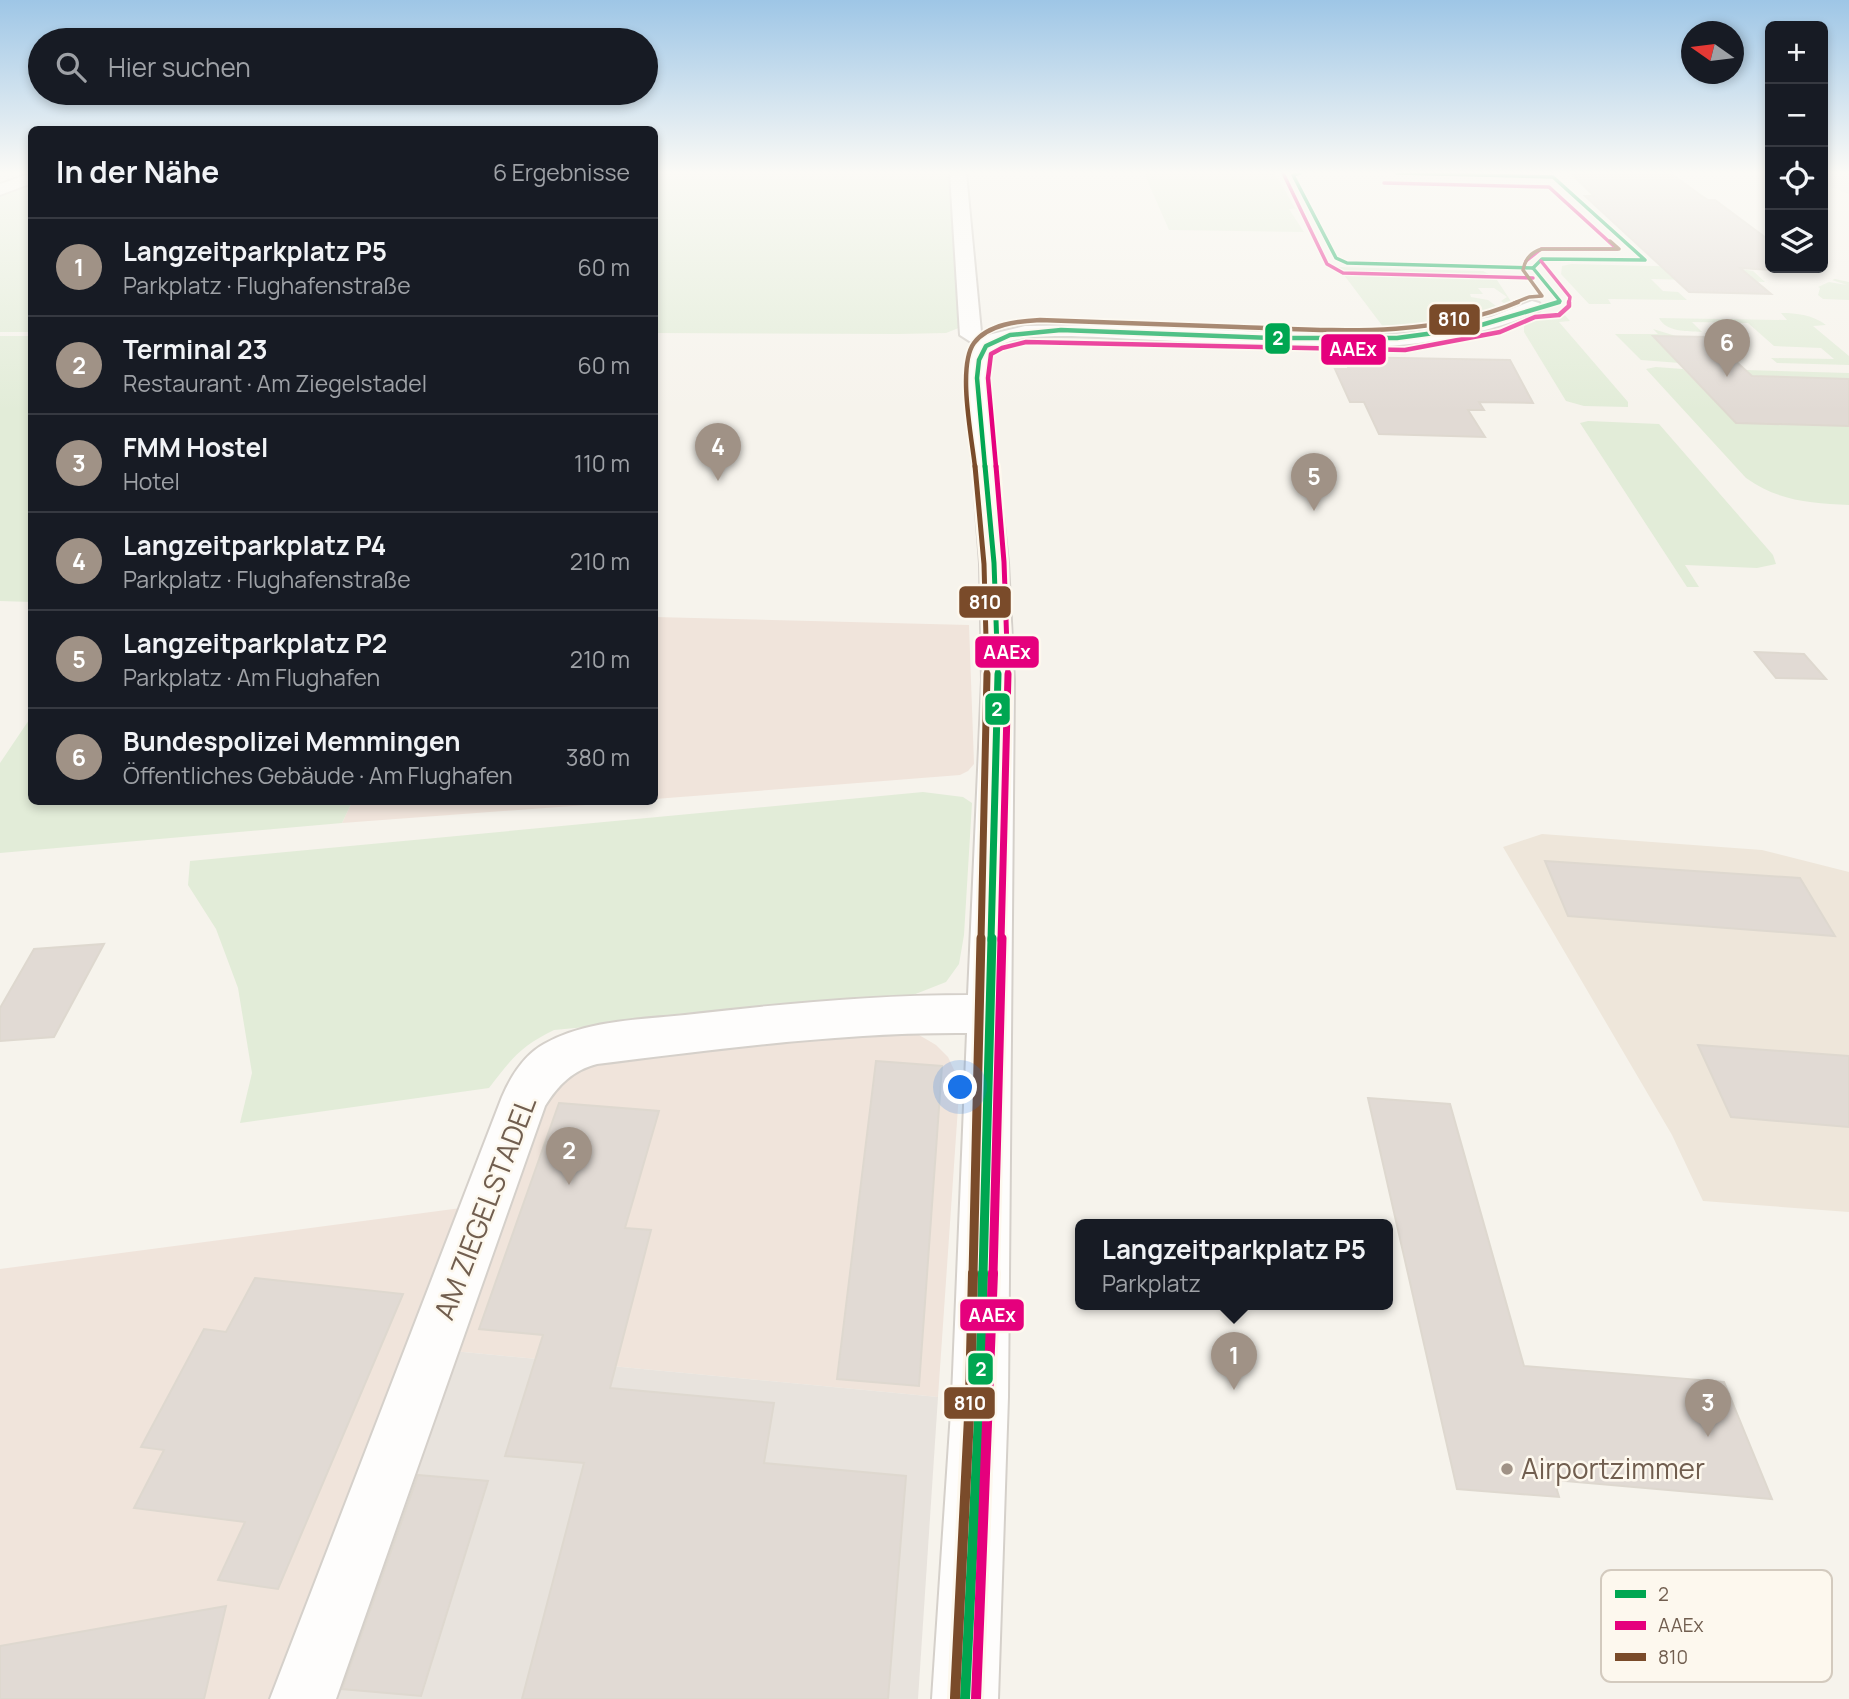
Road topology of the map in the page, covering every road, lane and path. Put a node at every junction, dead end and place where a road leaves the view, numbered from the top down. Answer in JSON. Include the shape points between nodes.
{"nodes":[{"id":1,"x":964,"y":252,"type":"edge"},
{"id":2,"x":1532,"y":307,"type":"dead end"},
{"id":3,"x":988,"y":343,"type":"junction"},
{"id":4,"x":991,"y":1014,"type":"junction"},
{"id":5,"x":303,"y":1699,"type":"edge"},
{"id":6,"x":965,"y":1699,"type":"edge"}],
"edges":[{"from":1,"to":3,"type":"street","via":[[971,335]]},
{"from":2,"to":3,"type":"street","via":[[1497,322],[1404,340],[1050,330]]},
{"from":3,"to":4,"type":"street","via":[[980,353],[977,378],[994,563],[998,680]]},
{"from":4,"to":5,"type":"street","name":"AM ZIEGELSTADEL","via":[[903,1013],[755,1026],[597,1044],[551,1061],[525,1097]]},
{"from":4,"to":6,"type":"street"}]}
